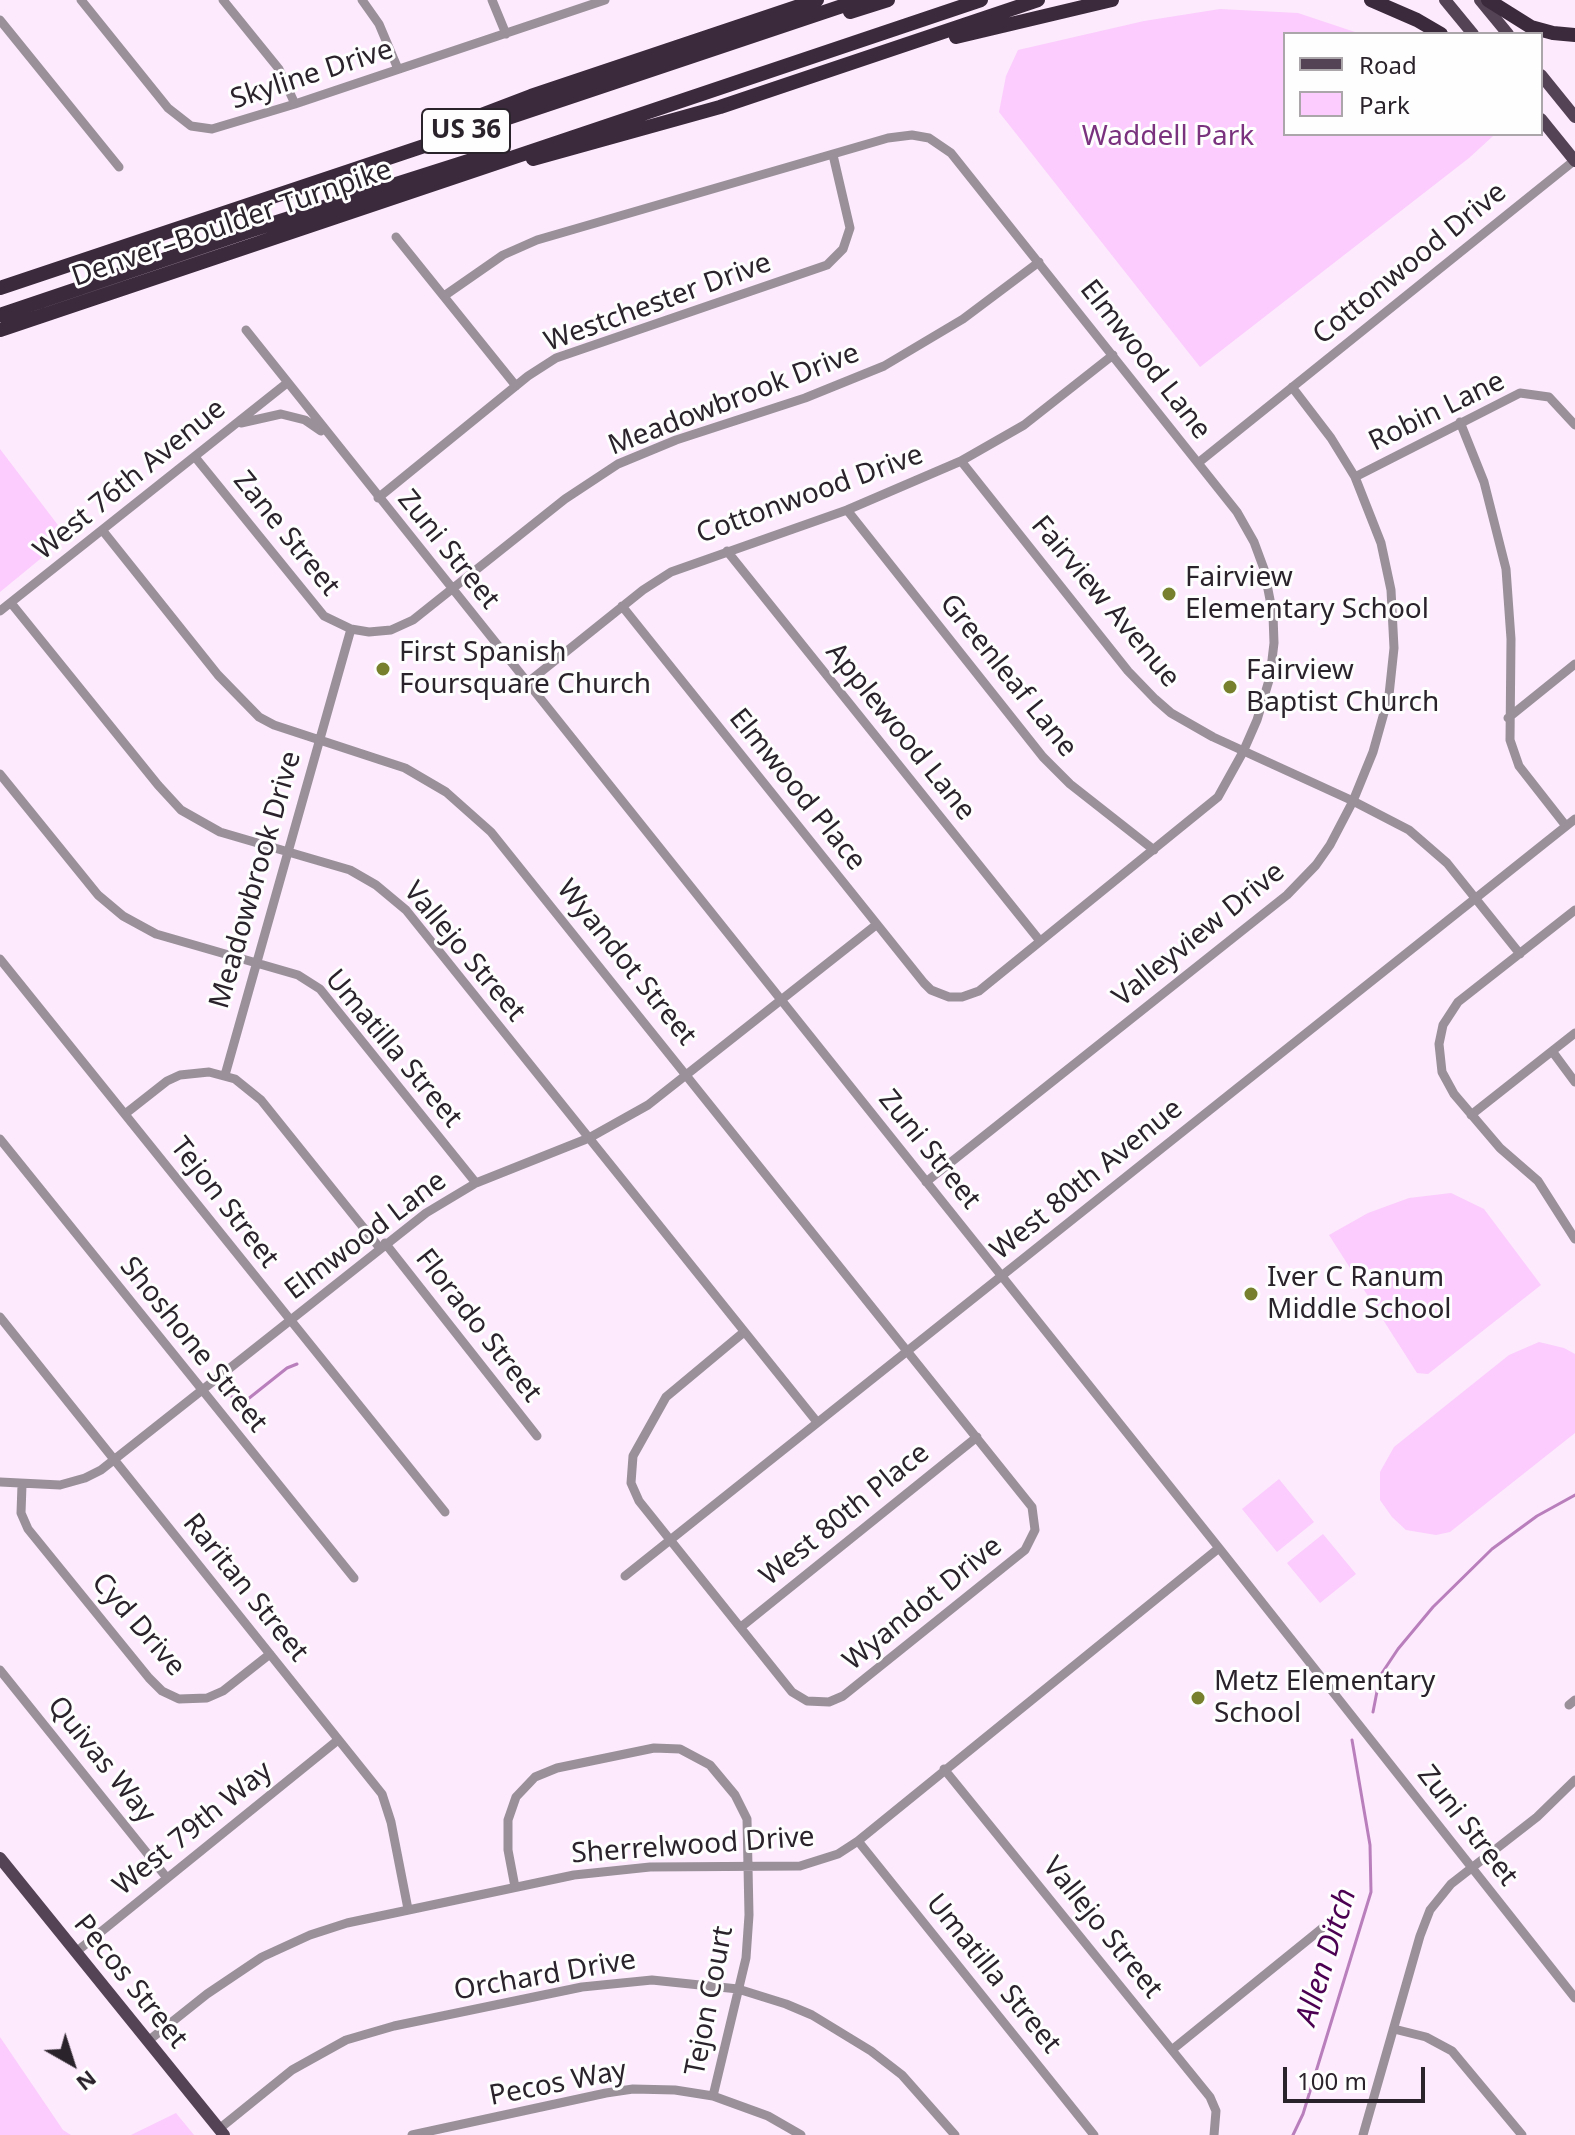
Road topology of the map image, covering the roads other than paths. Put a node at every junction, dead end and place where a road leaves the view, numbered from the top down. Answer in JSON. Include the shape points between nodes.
{"nodes":[{"id":1,"x":81,"y":0,"type":"edge"},
{"id":2,"x":223,"y":0,"type":"edge"},
{"id":3,"x":362,"y":0,"type":"edge"},
{"id":4,"x":492,"y":0,"type":"edge"},
{"id":5,"x":605,"y":0,"type":"edge"},
{"id":6,"x":817,"y":0,"type":"edge"},
{"id":7,"x":860,"y":0,"type":"edge"},
{"id":8,"x":888,"y":0,"type":"edge"},
{"id":9,"x":981,"y":0,"type":"edge"},
{"id":10,"x":1038,"y":0,"type":"edge"},
{"id":11,"x":1112,"y":0,"type":"edge"},
{"id":12,"x":1371,"y":0,"type":"edge"},
{"id":13,"x":1445,"y":0,"type":"edge"},
{"id":14,"x":1480,"y":0,"type":"edge"},
{"id":15,"x":1488,"y":0,"type":"edge"},
{"id":16,"x":0,"y":20,"type":"edge"},
{"id":17,"x":1438,"y":32,"type":"edge"},
{"id":18,"x":1471,"y":32,"type":"edge"},
{"id":19,"x":1506,"y":32,"type":"edge"},
{"id":20,"x":506,"y":34,"type":"junction"},
{"id":21,"x":1575,"y":35,"type":"edge"},
{"id":22,"x":858,"y":62,"type":"junction"},
{"id":23,"x":669,"y":64,"type":"junction"},
{"id":24,"x":398,"y":69,"type":"junction"},
{"id":25,"x":1543,"y":77,"type":"edge"},
{"id":26,"x":295,"y":104,"type":"junction"},
{"id":27,"x":662,"y":107,"type":"junction"},
{"id":28,"x":1575,"y":117,"type":"edge"},
{"id":29,"x":1543,"y":121,"type":"edge"},
{"id":30,"x":833,"y":155,"type":"junction"},
{"id":31,"x":1575,"y":160,"type":"edge"},
{"id":32,"x":119,"y":167,"type":"dead end"},
{"id":33,"x":262,"y":200,"type":"junction"},
{"id":34,"x":375,"y":204,"type":"junction"},
{"id":35,"x":396,"y":237,"type":"dead end"},
{"id":36,"x":1039,"y":262,"type":"junction"},
{"id":37,"x":0,"y":288,"type":"edge"},
{"id":38,"x":444,"y":296,"type":"junction"},
{"id":39,"x":0,"y":315,"type":"edge"},
{"id":40,"x":0,"y":330,"type":"edge"},
{"id":41,"x":246,"y":330,"type":"dead end"},
{"id":42,"x":1113,"y":355,"type":"junction"},
{"id":43,"x":287,"y":383,"type":"junction"},
{"id":44,"x":516,"y":386,"type":"junction"},
{"id":45,"x":1292,"y":387,"type":"junction"},
{"id":46,"x":1460,"y":422,"type":"junction"},
{"id":47,"x":234,"y":425,"type":"junction"},
{"id":48,"x":1575,"y":425,"type":"edge"},
{"id":49,"x":330,"y":437,"type":"junction"},
{"id":50,"x":195,"y":457,"type":"junction"},
{"id":51,"x":961,"y":461,"type":"junction"},
{"id":52,"x":1198,"y":463,"type":"junction"},
{"id":53,"x":1355,"y":477,"type":"junction"},
{"id":54,"x":378,"y":498,"type":"junction"},
{"id":55,"x":847,"y":510,"type":"junction"},
{"id":56,"x":103,"y":531,"type":"junction"},
{"id":57,"x":727,"y":551,"type":"junction"},
{"id":58,"x":452,"y":589,"type":"junction"},
{"id":59,"x":11,"y":603,"type":"junction"},
{"id":60,"x":622,"y":606,"type":"junction"},
{"id":61,"x":0,"y":611,"type":"edge"},
{"id":62,"x":351,"y":629,"type":"junction"},
{"id":63,"x":1575,"y":664,"type":"edge"},
{"id":64,"x":527,"y":683,"type":"junction"},
{"id":65,"x":1508,"y":718,"type":"junction"},
{"id":66,"x":319,"y":740,"type":"junction"},
{"id":67,"x":1243,"y":752,"type":"junction"},
{"id":68,"x":0,"y":774,"type":"edge"},
{"id":69,"x":1353,"y":801,"type":"junction"},
{"id":70,"x":1571,"y":822,"type":"edge"},
{"id":71,"x":1154,"y":850,"type":"junction"},
{"id":72,"x":287,"y":851,"type":"junction"},
{"id":73,"x":1475,"y":898,"type":"junction"},
{"id":74,"x":1575,"y":910,"type":"edge"},
{"id":75,"x":876,"y":925,"type":"junction"},
{"id":76,"x":1040,"y":941,"type":"junction"},
{"id":77,"x":1520,"y":954,"type":"junction"},
{"id":78,"x":0,"y":959,"type":"edge"},
{"id":79,"x":255,"y":963,"type":"junction"},
{"id":80,"x":942,"y":995,"type":"joint"},
{"id":81,"x":781,"y":1001,"type":"junction"},
{"id":82,"x":1575,"y":1033,"type":"edge"},
{"id":83,"x":1552,"y":1051,"type":"junction"},
{"id":84,"x":225,"y":1075,"type":"junction"},
{"id":85,"x":688,"y":1076,"type":"junction"},
{"id":86,"x":1575,"y":1082,"type":"edge"},
{"id":87,"x":125,"y":1114,"type":"junction"},
{"id":88,"x":1471,"y":1115,"type":"junction"},
{"id":89,"x":589,"y":1138,"type":"junction"},
{"id":90,"x":0,"y":1139,"type":"edge"},
{"id":91,"x":926,"y":1182,"type":"junction"},
{"id":92,"x":476,"y":1183,"type":"junction"},
{"id":93,"x":1575,"y":1239,"type":"edge"},
{"id":94,"x":382,"y":1245,"type":"junction"},
{"id":95,"x":1002,"y":1276,"type":"junction"},
{"id":96,"x":0,"y":1317,"type":"edge"},
{"id":97,"x":289,"y":1321,"type":"junction"},
{"id":98,"x":4,"y":1330,"type":"edge"},
{"id":99,"x":744,"y":1332,"type":"junction"},
{"id":100,"x":908,"y":1351,"type":"junction"},
{"id":101,"x":201,"y":1391,"type":"junction"},
{"id":102,"x":817,"y":1422,"type":"junction"},
{"id":103,"x":537,"y":1436,"type":"dead end"},
{"id":104,"x":977,"y":1437,"type":"junction"},
{"id":105,"x":114,"y":1460,"type":"junction"},
{"id":106,"x":0,"y":1482,"type":"edge"},
{"id":107,"x":22,"y":1485,"type":"junction"},
{"id":108,"x":445,"y":1512,"type":"dead end"},
{"id":109,"x":1035,"y":1521,"type":"joint"},
{"id":110,"x":670,"y":1540,"type":"junction"},
{"id":111,"x":1219,"y":1548,"type":"junction"},
{"id":112,"x":625,"y":1576,"type":"dead end"},
{"id":113,"x":354,"y":1578,"type":"dead end"},
{"id":114,"x":741,"y":1627,"type":"junction"},
{"id":115,"x":270,"y":1654,"type":"junction"},
{"id":116,"x":0,"y":1670,"type":"edge"},
{"id":117,"x":338,"y":1740,"type":"junction"},
{"id":118,"x":944,"y":1769,"type":"junction"},
{"id":119,"x":1575,"y":1780,"type":"edge"},
{"id":120,"x":858,"y":1841,"type":"junction"},
{"id":121,"x":0,"y":1858,"type":"edge"},
{"id":122,"x":748,"y":1867,"type":"junction"},
{"id":123,"x":1472,"y":1868,"type":"junction"},
{"id":124,"x":167,"y":1878,"type":"junction"},
{"id":125,"x":515,"y":1887,"type":"junction"},
{"id":126,"x":408,"y":1909,"type":"junction"},
{"id":127,"x":1325,"y":1926,"type":"dead end"},
{"id":128,"x":76,"y":1952,"type":"junction"},
{"id":129,"x":738,"y":1989,"type":"junction"},
{"id":130,"x":1573,"y":1993,"type":"edge"},
{"id":131,"x":1394,"y":2029,"type":"junction"},
{"id":132,"x":148,"y":2041,"type":"junction"},
{"id":133,"x":1173,"y":2049,"type":"junction"},
{"id":134,"x":713,"y":2096,"type":"junction"},
{"id":135,"x":221,"y":2132,"type":"edge"},
{"id":136,"x":412,"y":2135,"type":"edge"},
{"id":137,"x":801,"y":2135,"type":"edge"},
{"id":138,"x":955,"y":2135,"type":"edge"},
{"id":139,"x":1094,"y":2135,"type":"edge"},
{"id":140,"x":1214,"y":2135,"type":"edge"},
{"id":141,"x":1363,"y":2135,"type":"edge"},
{"id":142,"x":1522,"y":2135,"type":"edge"}],
"edges":[{"from":1,"to":26,"type":"street","name":"Skyline Drive","via":[[168,108],[191,126],[221,128]]},
{"from":2,"to":26,"type":"street","via":[[279,69]]},
{"from":3,"to":24,"type":"street"},
{"from":4,"to":20,"type":"street"},
{"from":5,"to":20,"type":"street","name":"Skyline Drive"},
{"from":6,"to":33,"type":"highway","via":[[504,105]]},
{"from":7,"to":23,"type":"highway","name":"Denver–Boulder Turnpike","number":"US 36"},
{"from":8,"to":23,"type":"highway"},
{"from":9,"to":27,"type":"highway","name":"Denver–Boulder Turnpike","number":"US 36"},
{"from":10,"to":22,"type":"highway"},
{"from":11,"to":22,"type":"highway"},
{"from":12,"to":17,"type":"highway"},
{"from":13,"to":18,"type":"main road"},
{"from":14,"to":19,"type":"main road"},
{"from":15,"to":21,"type":"highway","via":[[1531,27]]},
{"from":16,"to":32,"type":"street"},
{"from":20,"to":24,"type":"street","name":"Skyline Drive"},
{"from":22,"to":34,"type":"highway","via":[[708,111]]},
{"from":23,"to":33,"type":"highway","name":"Denver–Boulder Turnpike","number":"US 36"},
{"from":24,"to":26,"type":"street","name":"Skyline Drive"},
{"from":25,"to":28,"type":"main road"},
{"from":27,"to":34,"type":"highway","name":"Denver–Boulder Turnpike","number":"US 36"},
{"from":27,"to":39,"type":"highway","via":[[352,198]]},
{"from":29,"to":31,"type":"main road"},
{"from":30,"to":36,"type":"street","name":"Elmwood Lane","via":[[904,135],[938,142]]},
{"from":30,"to":38,"type":"street","name":"Elmwood Lane","via":[[537,240],[503,255]]},
{"from":30,"to":44,"type":"street","name":"Westchester Drive","via":[[850,228],[843,249],[827,265],[572,350]]},
{"from":31,"to":45,"type":"street","name":"Cottonwood Drive"},
{"from":33,"to":37,"type":"highway","name":"Denver–Boulder Turnpike","number":"US 36"},
{"from":34,"to":40,"type":"highway","name":"Denver–Boulder Turnpike","number":"US 36"},
{"from":35,"to":38,"type":"street"},
{"from":36,"to":42,"type":"street","name":"Elmwood Lane"},
{"from":36,"to":58,"type":"street","name":"Meadowbrook Drive","via":[[963,319],[884,366],[618,464]]},
{"from":38,"to":44,"type":"street"},
{"from":41,"to":43,"type":"street","name":"Zuni Street"},
{"from":42,"to":51,"type":"street","name":"Cottonwood Drive","via":[[1024,425]]},
{"from":42,"to":52,"type":"street","name":"Elmwood Lane"},
{"from":43,"to":47,"type":"street","name":"West 76th Avenue"},
{"from":43,"to":49,"type":"street","name":"Zuni Street"},
{"from":44,"to":54,"type":"street","name":"Westchester Drive"},
{"from":45,"to":52,"type":"street","name":"Cottonwood Drive"},
{"from":45,"to":53,"type":"street","name":"Valleyview Drive"},
{"from":46,"to":48,"type":"street","name":"Robin Lane","via":[[1527,393],[1549,397]]},
{"from":46,"to":53,"type":"street","name":"Robin Lane"},
{"from":46,"to":65,"type":"street","via":[[1489,495],[1506,569],[1511,639]]},
{"from":47,"to":49,"type":"street","via":[[281,414],[305,420]]},
{"from":47,"to":50,"type":"street","name":"West 76th Avenue"},
{"from":49,"to":54,"type":"street","name":"Zuni Street"},
{"from":50,"to":56,"type":"street","name":"West 76th Avenue"},
{"from":50,"to":62,"type":"street","name":"Zane Street","via":[[318,611]]},
{"from":51,"to":55,"type":"street","name":"Cottonwood Drive"},
{"from":51,"to":67,"type":"street","name":"Fairview Avenue","via":[[1139,684],[1182,720]]},
{"from":52,"to":67,"type":"street","name":"Elmwood Lane","via":[[1242,521],[1259,555],[1270,599],[1270,677]]},
{"from":53,"to":69,"type":"street","name":"Valleyview Drive","via":[[1387,566],[1394,648],[1381,730]]},
{"from":54,"to":58,"type":"street","name":"Zuni Street"},
{"from":55,"to":57,"type":"street","name":"Cottonwood Drive"},
{"from":55,"to":71,"type":"street","name":"Greenleaf Lane","via":[[1043,757]]},
{"from":56,"to":59,"type":"street","name":"West 76th Avenue"},
{"from":56,"to":66,"type":"street","name":"Wyandot Street","via":[[247,708],[274,725]]},
{"from":57,"to":60,"type":"street","name":"Cottonwood Drive","via":[[671,572]]},
{"from":57,"to":76,"type":"street","name":"Applewood Lane"},
{"from":58,"to":62,"type":"street","name":"Meadowbrook Drive","via":[[391,630]]},
{"from":58,"to":64,"type":"street","name":"Zuni Street"},
{"from":59,"to":61,"type":"street","name":"West 76th Avenue"},
{"from":59,"to":72,"type":"street","name":"Vallejo Street","via":[[181,810],[220,832]]},
{"from":60,"to":64,"type":"street","name":"Cottonwood Drive"},
{"from":60,"to":75,"type":"street","name":"Elmwood Place"},
{"from":62,"to":66,"type":"street","name":"Meadowbrook Drive"},
{"from":63,"to":65,"type":"street"},
{"from":64,"to":81,"type":"street","name":"Zuni Street"},
{"from":65,"to":70,"type":"street","via":[[1516,761]]},
{"from":66,"to":72,"type":"street","name":"Meadowbrook Drive"},
{"from":66,"to":85,"type":"street","name":"Wyandot Street","via":[[405,768],[469,810]]},
{"from":67,"to":69,"type":"street","name":"Fairview Avenue"},
{"from":67,"to":71,"type":"street","name":"Elmwood Lane","via":[[1218,797]]},
{"from":68,"to":79,"type":"street","name":"Umatilla Street","via":[[98,895],[123,916],[170,939]]},
{"from":69,"to":73,"type":"street","name":"Fairview Avenue","via":[[1420,838]]},
{"from":69,"to":91,"type":"street","name":"Valleyview Drive","via":[[1316,865],[1287,895]]},
{"from":70,"to":73,"type":"street","name":"West 80th Avenue"},
{"from":71,"to":76,"type":"street","name":"Elmwood Lane"},
{"from":72,"to":79,"type":"street","name":"Meadowbrook Drive"},
{"from":72,"to":89,"type":"street","name":"Vallejo Street","via":[[350,870],[400,904]]},
{"from":73,"to":77,"type":"street","name":"Fairview Avenue"},
{"from":73,"to":95,"type":"street","name":"West 80th Avenue"},
{"from":74,"to":77,"type":"street"},
{"from":75,"to":80,"type":"street","name":"Elmwood Place","via":[[924,983]]},
{"from":75,"to":81,"type":"street","name":"Elmwood Lane"},
{"from":76,"to":80,"type":"street","name":"Elmwood Lane","via":[[979,991],[962,997]]},
{"from":77,"to":88,"type":"street","via":[[1458,1002],[1440,1034],[1445,1079]]},
{"from":78,"to":87,"type":"street","name":"Tejon Street"},
{"from":79,"to":84,"type":"street","name":"Meadowbrook Drive"},
{"from":79,"to":92,"type":"street","name":"Umatilla Street","via":[[305,978],[320,989]]},
{"from":81,"to":85,"type":"street","name":"Elmwood Lane"},
{"from":81,"to":91,"type":"street","name":"Zuni Street"},
{"from":82,"to":83,"type":"street"},
{"from":83,"to":86,"type":"street"},
{"from":83,"to":88,"type":"street"},
{"from":84,"to":87,"type":"street","via":[[180,1075]]},
{"from":84,"to":94,"type":"street","name":"Florado Street","via":[[261,1100]]},
{"from":85,"to":89,"type":"street","name":"Elmwood Lane"},
{"from":85,"to":100,"type":"street","name":"Wyandot Street"},
{"from":87,"to":97,"type":"street","name":"Tejon Street"},
{"from":88,"to":93,"type":"street","via":[[1538,1181]]},
{"from":89,"to":92,"type":"street","name":"Elmwood Lane"},
{"from":89,"to":99,"type":"street","name":"Vallejo Street"},
{"from":90,"to":101,"type":"street","name":"Shoshone Street"},
{"from":91,"to":95,"type":"street","name":"Zuni Street"},
{"from":92,"to":94,"type":"street","name":"Elmwood Lane"},
{"from":94,"to":97,"type":"street","name":"Elmwood Lane"},
{"from":94,"to":103,"type":"street","name":"Florado Street"},
{"from":95,"to":100,"type":"street","name":"West 80th Avenue"},
{"from":95,"to":111,"type":"street","name":"Zuni Street"},
{"from":96,"to":98,"type":"street","name":"Raritan Street"},
{"from":97,"to":101,"type":"street","name":"Elmwood Lane"},
{"from":97,"to":108,"type":"street","name":"Tejon Street"},
{"from":98,"to":105,"type":"street","name":"Raritan Street"},
{"from":99,"to":102,"type":"street","name":"Vallejo Street"},
{"from":99,"to":110,"type":"street","via":[[671,1391],[633,1456],[634,1491]]},
{"from":100,"to":102,"type":"street","name":"West 80th Avenue"},
{"from":100,"to":104,"type":"street","name":"Wyandot Street"},
{"from":101,"to":105,"type":"street","name":"Elmwood Lane"},
{"from":101,"to":113,"type":"street","name":"Shoshone Street"},
{"from":102,"to":110,"type":"street","name":"West 80th Avenue"},
{"from":104,"to":109,"type":"street","name":"Wyandot Street","via":[[1028,1501]]},
{"from":104,"to":114,"type":"street","name":"West 80th Place"},
{"from":105,"to":107,"type":"street","name":"Elmwood Lane","via":[[69,1484]]},
{"from":105,"to":115,"type":"street","name":"Raritan Street"},
{"from":106,"to":107,"type":"street","name":"Elmwood Lane"},
{"from":107,"to":115,"type":"street","name":"Cyd Drive","via":[[21,1513],[28,1529],[162,1691],[179,1699],[207,1698]]},
{"from":109,"to":114,"type":"street","name":"Wyandot Drive","via":[[1033,1538],[1019,1556],[829,1702],[807,1701],[792,1692]]},
{"from":110,"to":112,"type":"street","name":"West 80th Avenue"},
{"from":110,"to":114,"type":"street"},
{"from":111,"to":118,"type":"street","name":"Sherrelwood Drive"},
{"from":111,"to":123,"type":"street","name":"Zuni Street"},
{"from":115,"to":117,"type":"street","name":"Raritan Street"},
{"from":116,"to":124,"type":"street","name":"Quivas Way"},
{"from":117,"to":124,"type":"street","name":"West 79th Way"},
{"from":117,"to":126,"type":"street","name":"Raritan Street","via":[[382,1794]]},
{"from":118,"to":120,"type":"street","name":"Sherrelwood Drive"},
{"from":118,"to":133,"type":"street","name":"Vallejo Street"},
{"from":119,"to":123,"type":"street"},
{"from":120,"to":122,"type":"street","name":"Sherrelwood Drive","via":[[812,1864]]},
{"from":120,"to":139,"type":"street","name":"Umatilla Street"},
{"from":121,"to":128,"type":"main road","name":"Pecos Street"},
{"from":122,"to":125,"type":"street","name":"Sherrelwood Drive","via":[[616,1870]]},
{"from":122,"to":125,"type":"street","name":"Tejon Court","via":[[747,1819],[735,1795],[695,1755],[654,1748],[547,1770],[525,1786],[508,1820]]},
{"from":122,"to":129,"type":"street","name":"Tejon Court","via":[[749,1939]]},
{"from":123,"to":130,"type":"street","name":"Zuni Street"},
{"from":123,"to":131,"type":"street","via":[[1430,1910]]},
{"from":124,"to":128,"type":"street","name":"West 79th Way"},
{"from":125,"to":126,"type":"street","name":"Sherrelwood Drive"},
{"from":126,"to":132,"type":"street","name":"Sherrelwood Drive","via":[[285,1945],[239,1971]]},
{"from":127,"to":133,"type":"street"},
{"from":128,"to":132,"type":"main road","name":"Pecos Street"},
{"from":129,"to":134,"type":"street","name":"Tejon Court"},
{"from":129,"to":135,"type":"street","name":"Orchard Drive","via":[[667,1980],[607,1982],[362,2035],[310,2058]]},
{"from":129,"to":138,"type":"street","name":"Orchard Drive","via":[[812,2015],[871,2051],[910,2083]]},
{"from":131,"to":141,"type":"street"},
{"from":131,"to":142,"type":"street","via":[[1452,2051]]},
{"from":132,"to":135,"type":"main road","name":"Pecos Street"},
{"from":133,"to":140,"type":"street","name":"Vallejo Street","via":[[1214,2105]]},
{"from":134,"to":136,"type":"street","name":"Pecos Way","via":[[633,2089]]},
{"from":134,"to":137,"type":"street","name":"Pecos Way","via":[[759,2112]]}]}
